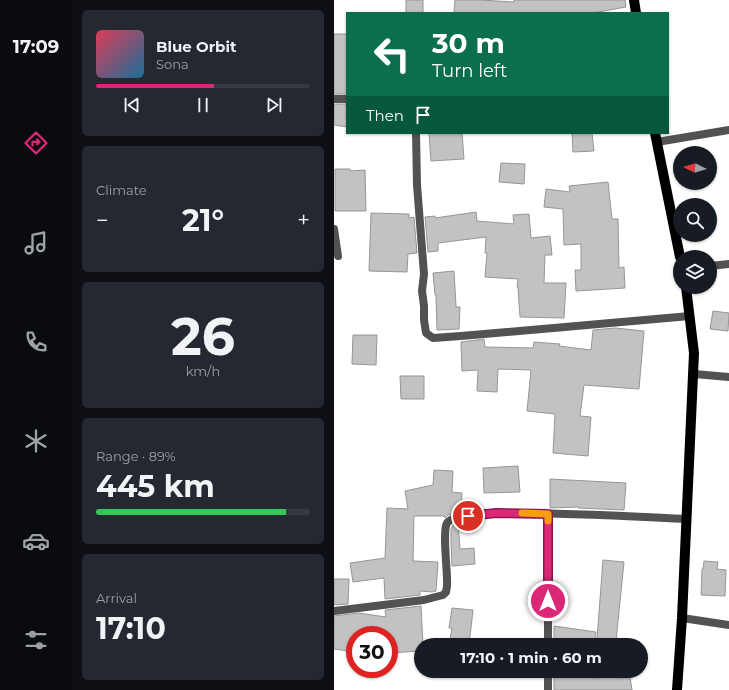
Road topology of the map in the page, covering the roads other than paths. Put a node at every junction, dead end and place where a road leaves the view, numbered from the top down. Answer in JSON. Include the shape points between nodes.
{"nodes":[{"id":1,"x":634,"y":0,"type":"edge"},
{"id":2,"x":636,"y":12,"type":"edge"},
{"id":3,"x":334,"y":99,"type":"edge"},
{"id":4,"x":346,"y":99,"type":"edge"},
{"id":5,"x":729,"y":130,"type":"edge"},
{"id":6,"x":416,"y":134,"type":"edge"},
{"id":7,"x":656,"y":138,"type":"edge"},
{"id":8,"x":334,"y":229,"type":"edge"},
{"id":9,"x":679,"y":250,"type":"edge"},
{"id":10,"x":338,"y":256,"type":"dead end"},
{"id":11,"x":729,"y":264,"type":"edge"},
{"id":12,"x":717,"y":265,"type":"edge"},
{"id":13,"x":687,"y":294,"type":"edge"},
{"id":14,"x":690,"y":316,"type":"junction"},
{"id":15,"x":694,"y":374,"type":"junction"},
{"id":16,"x":729,"y":377,"type":"edge"},
{"id":17,"x":548,"y":514,"type":"junction"},
{"id":18,"x":687,"y":519,"type":"junction"},
{"id":19,"x":334,"y":611,"type":"edge"},
{"id":20,"x":682,"y":618,"type":"junction"},
{"id":21,"x":729,"y":625,"type":"edge"},
{"id":22,"x":548,"y":638,"type":"edge"},
{"id":23,"x":548,"y":678,"type":"edge"},
{"id":24,"x":548,"y":690,"type":"edge"},
{"id":25,"x":677,"y":690,"type":"edge"}],
"edges":[{"from":1,"to":2,"type":"main road"},
{"from":3,"to":4,"type":"street"},
{"from":5,"to":7,"type":"street"},
{"from":6,"to":14,"type":"street","via":[[424,320],[426,333],[433,338]]},
{"from":7,"to":9,"type":"main road"},
{"from":8,"to":10,"type":"street"},
{"from":11,"to":12,"type":"street"},
{"from":13,"to":14,"type":"main road"},
{"from":14,"to":15,"type":"main road"},
{"from":15,"to":16,"type":"street"},
{"from":15,"to":18,"type":"main road"},
{"from":17,"to":18,"type":"street"},
{"from":17,"to":19,"type":"street","via":[[496,513],[450,520],[446,524],[447,586],[443,595],[424,600]]},
{"from":17,"to":22,"type":"street"},
{"from":18,"to":20,"type":"main road"},
{"from":20,"to":21,"type":"street"},
{"from":20,"to":25,"type":"main road"},
{"from":23,"to":24,"type":"street"}]}
